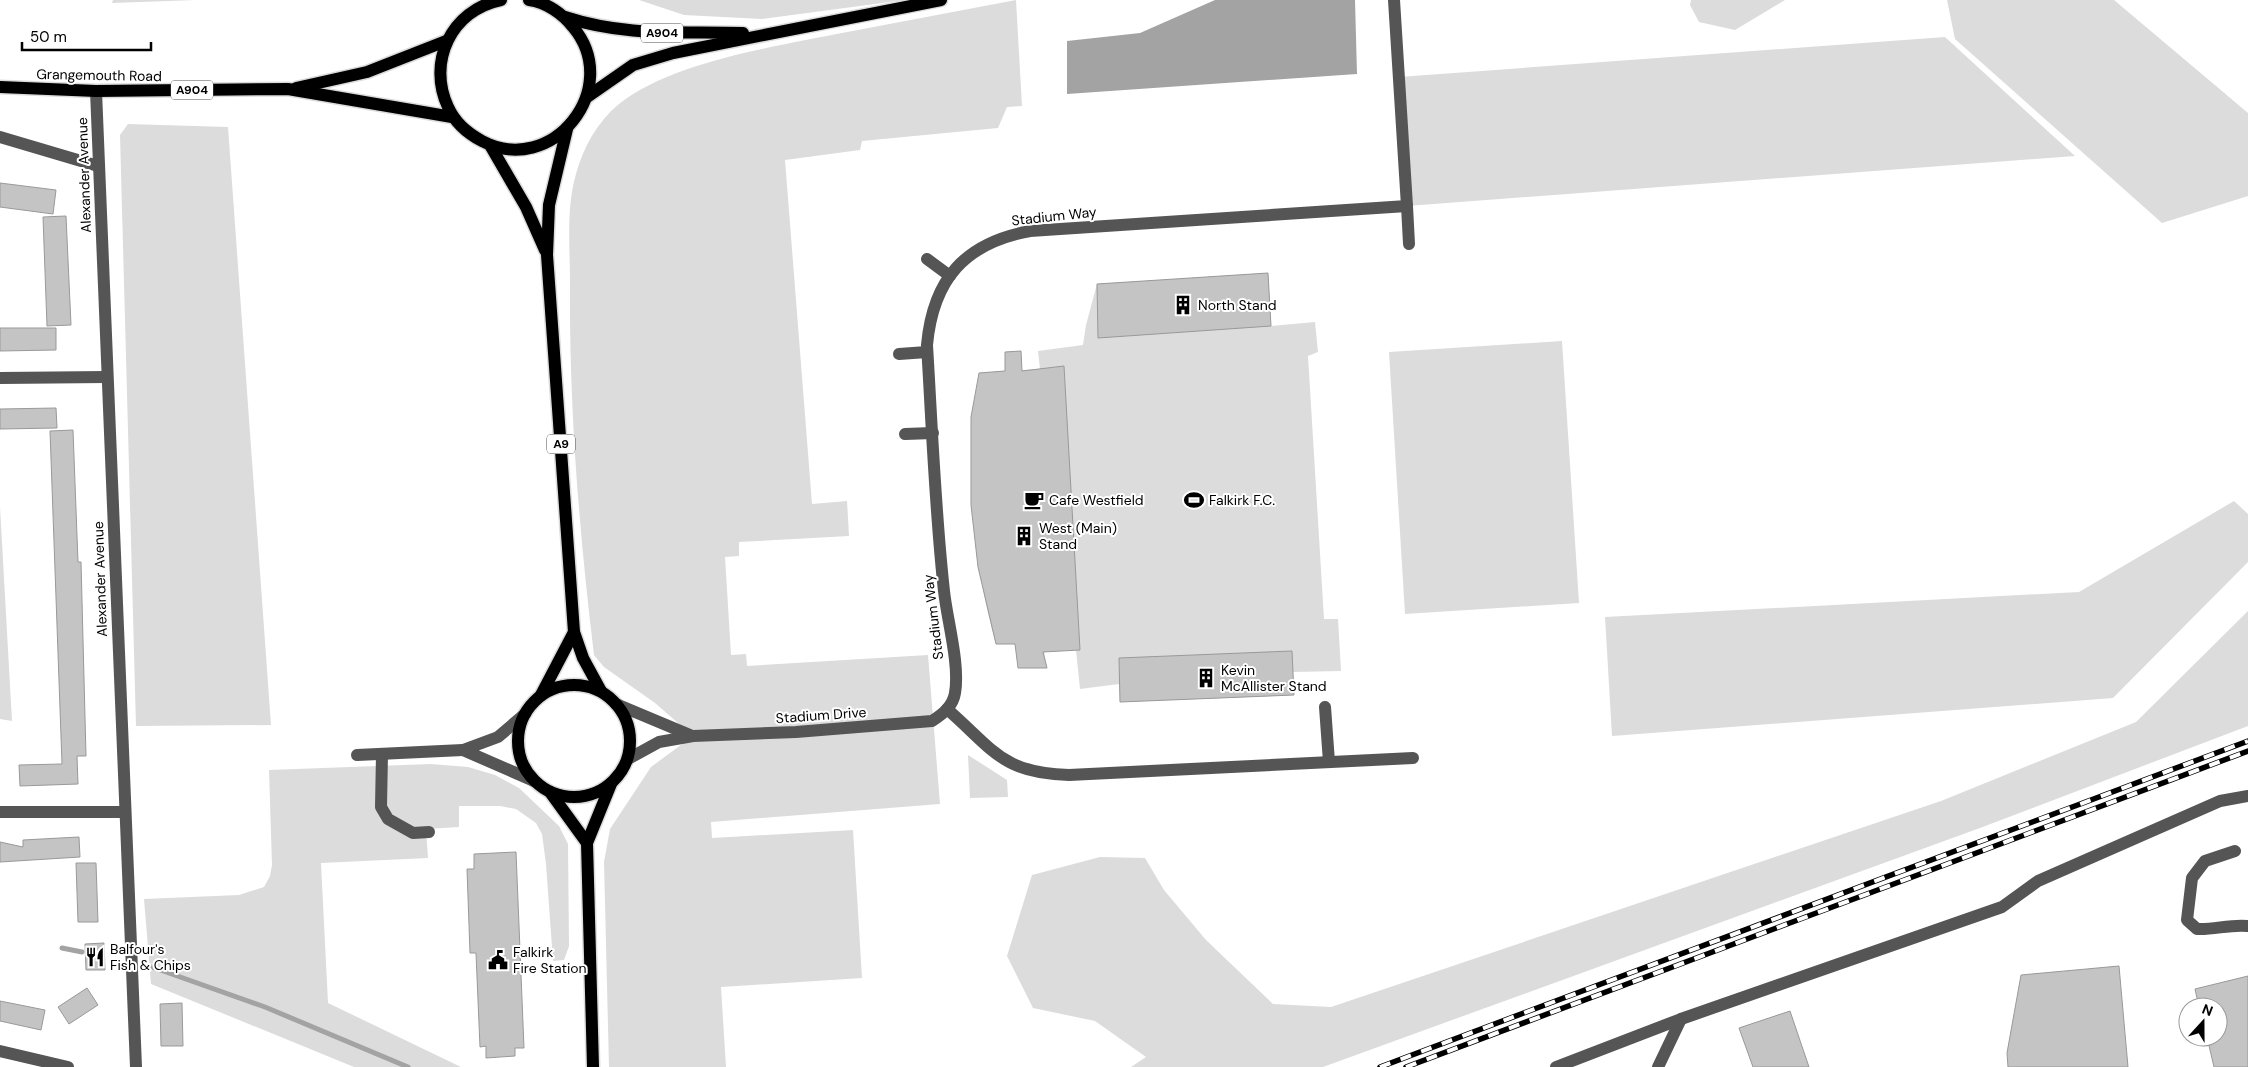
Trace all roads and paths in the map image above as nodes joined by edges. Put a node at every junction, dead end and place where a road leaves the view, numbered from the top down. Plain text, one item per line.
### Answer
1 (469, 0) edge
2 (501, 0) edge
3 (534, 0) edge
4 (940, 0) edge
5 (1394, 0) edge
6 (467, 14) junction
7 (565, 17) junction
8 (761, 34) junction
9 (446, 41) junction
10 (0, 87) edge
11 (288, 89) junction
12 (96, 91) junction
13 (587, 97) junction
14 (452, 116) junction
15 (567, 128) junction
16 (0, 137) edge
17 (490, 145) junction
18 (98, 166) junction
19 (1407, 206) junction
20 (1409, 244) dead end
21 (547, 255) junction
22 (927, 259) dead end
23 (950, 276) junction
24 (927, 352) junction
25 (899, 354) dead end
26 (107, 377) junction
27 (0, 378) edge
28 (933, 433) junction
29 (905, 434) dead end
30 (574, 632) junction
31 (601, 691) junction
32 (541, 696) junction
33 (616, 704) junction
34 (1325, 707) dead end
35 (947, 709) junction
36 (525, 714) junction
37 (693, 736) junction
38 (463, 750) junction
39 (382, 754) junction
40 (357, 755) dead end
41 (1412, 758) dead end
42 (628, 759) junction
43 (1328, 762) junction
44 (534, 781) junction
45 (611, 784) junction
46 (550, 792) junction
47 (2248, 796) edge
48 (0, 812) edge
49 (125, 812) junction
50 (429, 832) dead end
51 (587, 843) junction
52 (2235, 851) dead end
53 (2248, 926) edge
54 (1681, 1019) junction
55 (0, 1051) edge
56 (68, 1067) edge
57 (136, 1067) edge
58 (593, 1067) edge
59 (1556, 1067) edge
60 (1658, 1067) edge

1 - 6 main road
2 - 6 main road
3 - 7 main road
4 - 8 main road, A904
5 - 19 street
6 - 9 main road
7 - 8 main road, A904
7 - 13 main road
8 - 13 main road, A904
9 - 11 main road, Grangemouth Road / A904
9 - 14 main road
10 - 12 main road, Grangemouth Road / A904
11 - 12 main road, Grangemouth Road / A904
11 - 14 main road, Grangemouth Road / A904
12 - 18 street, Alexander Avenue
13 - 15 main road
14 - 17 main road
15 - 17 main road
15 - 21 main road, A9
16 - 18 street
17 - 21 main road, A9
18 - 26 street, Alexander Avenue
19 - 20 street
19 - 23 street, Stadium Way
21 - 30 main road, A9
22 - 23 street
23 - 24 street, Stadium Way
24 - 25 street
24 - 28 street, Stadium Way
26 - 27 street
26 - 49 street, Alexander Avenue
28 - 29 street
28 - 35 street, Stadium Way
30 - 31 main road, A9
30 - 32 main road
31 - 32 main road
31 - 33 main road
32 - 36 main road
33 - 37 street, Stadium Drive
33 - 42 main road
34 - 43 street
35 - 37 street, Stadium Drive
35 - 43 street
36 - 38 street
36 - 44 main road
37 - 42 street, Stadium Drive
38 - 39 street
38 - 44 street
39 - 40 street
39 - 50 street
41 - 43 street
42 - 45 main road
44 - 46 main road
45 - 46 main road
45 - 51 main road
46 - 51 main road
47 - 54 street
48 - 49 street
49 - 57 street, Alexander Avenue
51 - 58 main road
52 - 53 street
54 - 59 street
54 - 60 street
55 - 56 street

